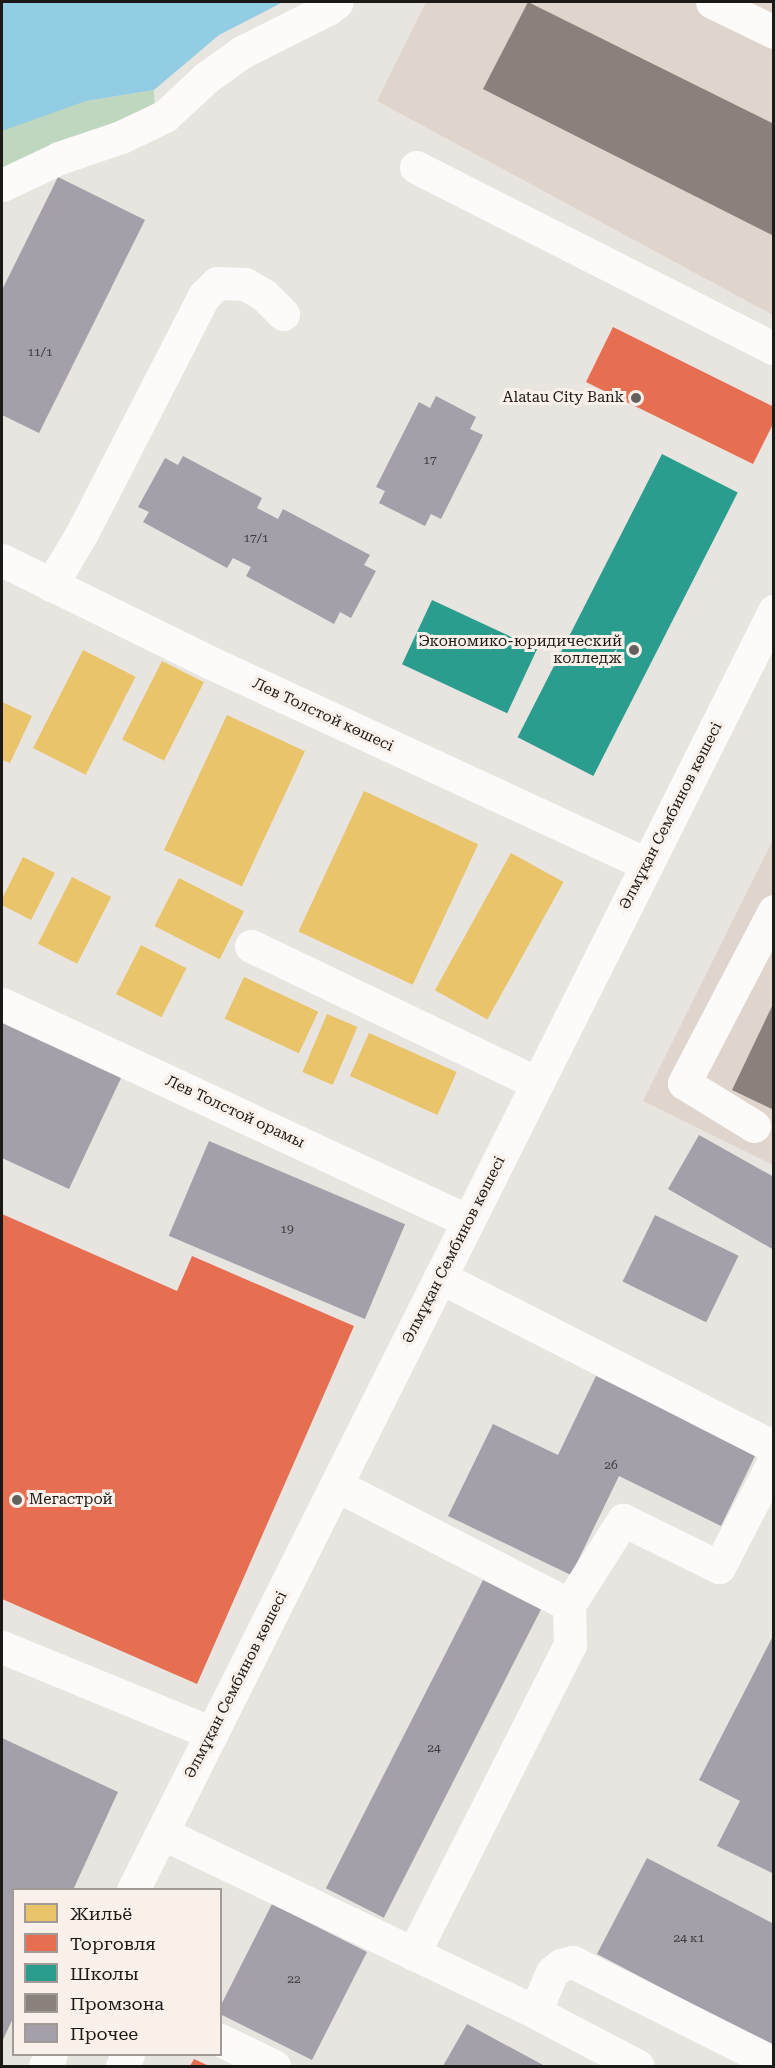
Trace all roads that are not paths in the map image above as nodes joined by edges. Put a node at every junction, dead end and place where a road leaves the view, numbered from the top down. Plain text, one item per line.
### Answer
1 (337, 2) edge
2 (712, 2) edge
3 (774, 32) edge
4 (416, 167) dead end
5 (2, 185) edge
6 (283, 314) dead end
7 (774, 349) edge
8 (2, 560) edge
9 (51, 585) junction
10 (774, 611) edge
11 (647, 864) junction
12 (774, 911) edge
13 (251, 946) dead end
14 (2, 1004) edge
15 (537, 1083) junction
16 (754, 1126) dead end
17 (468, 1221) junction
18 (440, 1277) junction
19 (774, 1448) edge
20 (774, 1461) edge
21 (336, 1485) junction
22 (568, 1605) junction
23 (2, 1647) edge
24 (212, 1733) junction
25 (162, 1833) junction
26 (135, 1888) edge
27 (412, 1954) junction
28 (535, 2012) junction
29 (222, 2041) edge
30 (774, 2063) edge
31 (274, 2067) edge
32 (638, 2067) edge

1 - 5 street
2 - 3 street
4 - 7 street
6 - 9 street
8 - 9 street, Лев Толстой көшесі
9 - 11 street, Лев Толстой көшесі
10 - 11 street, Әлмұқан Сембинов көшесі
11 - 15 street, Әлмұқан Сембинов көшесі
12 - 16 street
13 - 15 street
14 - 17 street, Лев Толстой орамы
15 - 17 street, Әлмұқан Сембинов көшесі
17 - 18 street, Әлмұқан Сембинов көшесі
18 - 19 street
18 - 21 street, Әлмұқан Сембинов көшесі
20 - 22 street
21 - 22 street
21 - 24 street, Әлмұқан Сембинов көшесі
22 - 27 street
23 - 24 street
24 - 25 street, Әлмұқан Сембинов көшесі
25 - 26 street, Әлмұқан Сембинов көшесі
25 - 27 street
27 - 28 street
28 - 30 street
28 - 32 street
29 - 31 street

